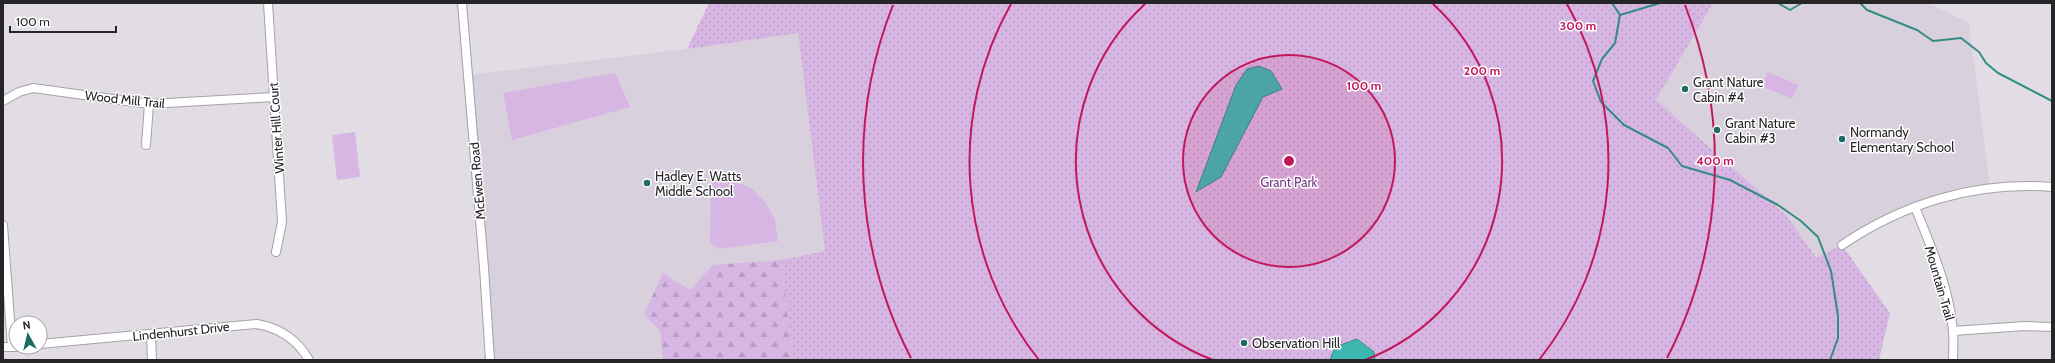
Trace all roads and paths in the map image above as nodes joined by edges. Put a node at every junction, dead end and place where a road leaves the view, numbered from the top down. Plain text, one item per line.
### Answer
1 (268, 3) edge
2 (462, 3) edge
3 (274, 97) junction
4 (3, 101) edge
5 (148, 104) junction
6 (146, 145) dead end
7 (2052, 187) edge
8 (1915, 207) junction
9 (3, 225) edge
10 (1842, 245) dead end
11 (276, 252) dead end
12 (11, 315) edge
13 (2052, 327) edge
14 (1953, 331) junction
15 (150, 334) junction
16 (48, 343) edge
17 (152, 360) edge
18 (309, 360) edge
19 (490, 360) edge
20 (1953, 360) edge

1 - 3 street, Winter Hill Court
2 - 19 street, McEwen Road
3 - 5 street, Wood Mill Trail
3 - 11 street, Winter Hill Court
4 - 5 street, Wood Mill Trail
5 - 6 street
7 - 8 street
8 - 10 street
8 - 14 street, Mountain Trail
9 - 12 street
13 - 14 street
14 - 20 street, Mountain Trail
15 - 16 street, Lindenhurst Drive
15 - 17 street
15 - 18 street, Lindenhurst Drive

